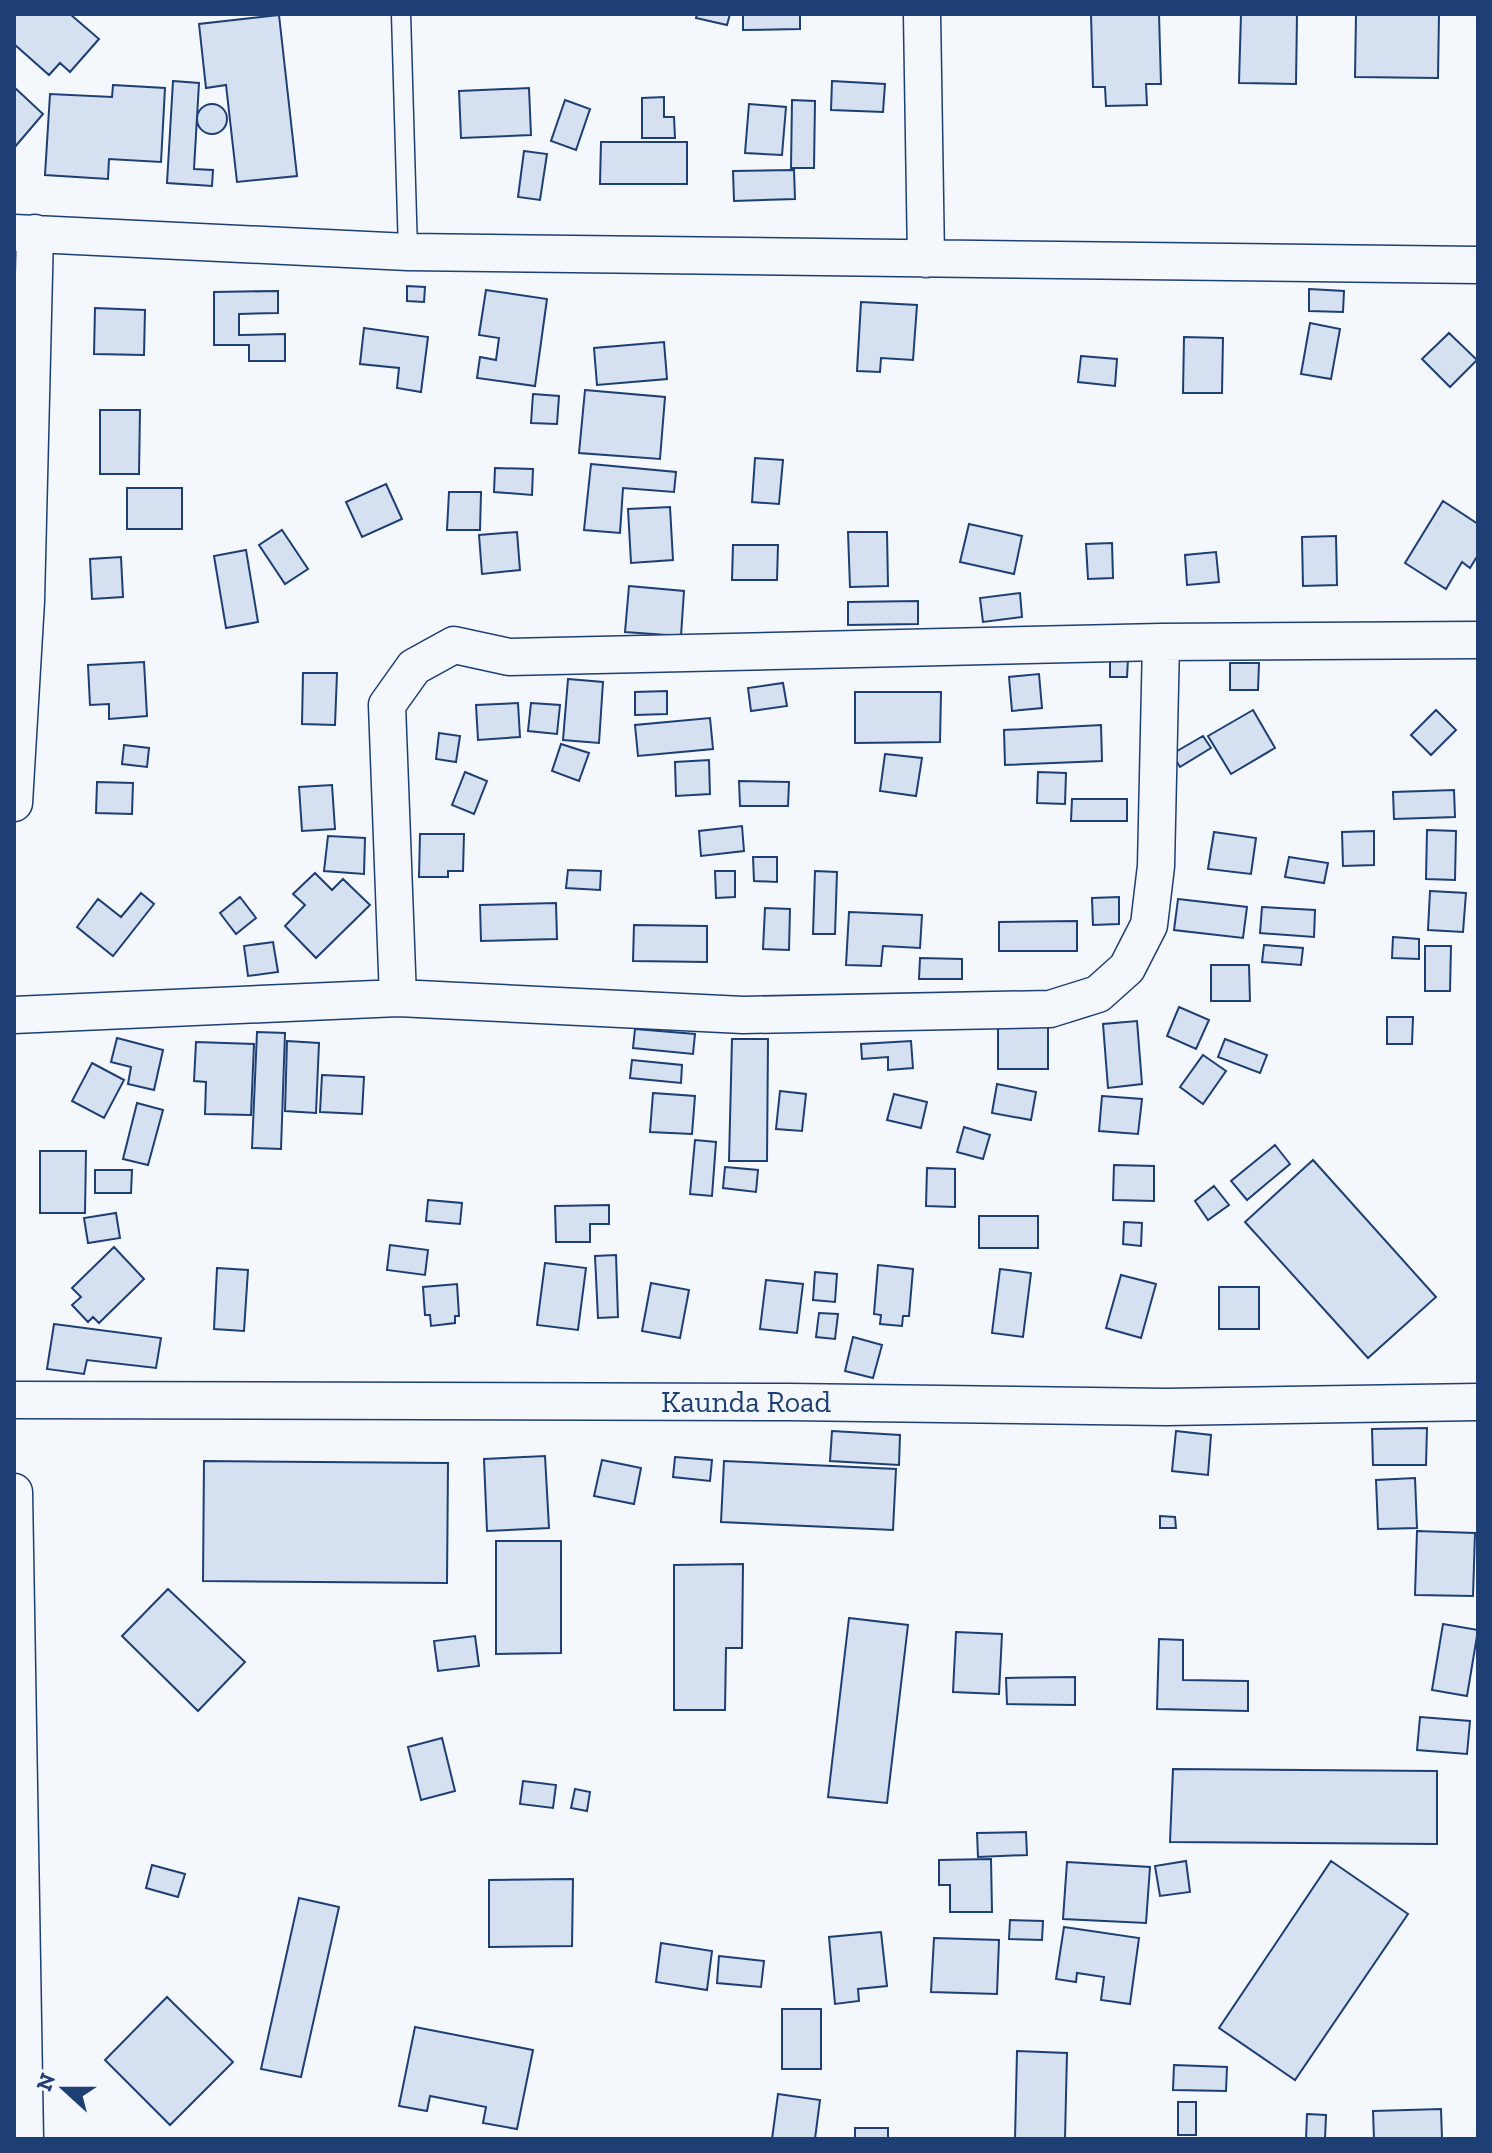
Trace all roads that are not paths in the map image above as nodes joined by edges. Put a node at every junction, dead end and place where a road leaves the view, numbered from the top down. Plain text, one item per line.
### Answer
1 (401, 14) edge
2 (922, 14) edge
3 (25, 233) edge
4 (408, 252) junction
5 (926, 259) junction
6 (1478, 265) edge
7 (1478, 640) edge
8 (1161, 642) junction
9 (14, 803) edge
10 (398, 998) junction
11 (14, 1015) edge
12 (14, 1400) edge
13 (1478, 1402) edge
14 (14, 1492) edge
15 (17, 1713) edge
16 (25, 2139) edge

1 - 4 lane
2 - 5 street
3 - 4 street
3 - 9 street
4 - 5 street
5 - 6 street
7 - 8 street
8 - 10 street
8 - 10 street
10 - 11 street
12 - 13 street, Kaunda Road
14 - 15 street
15 - 16 street

